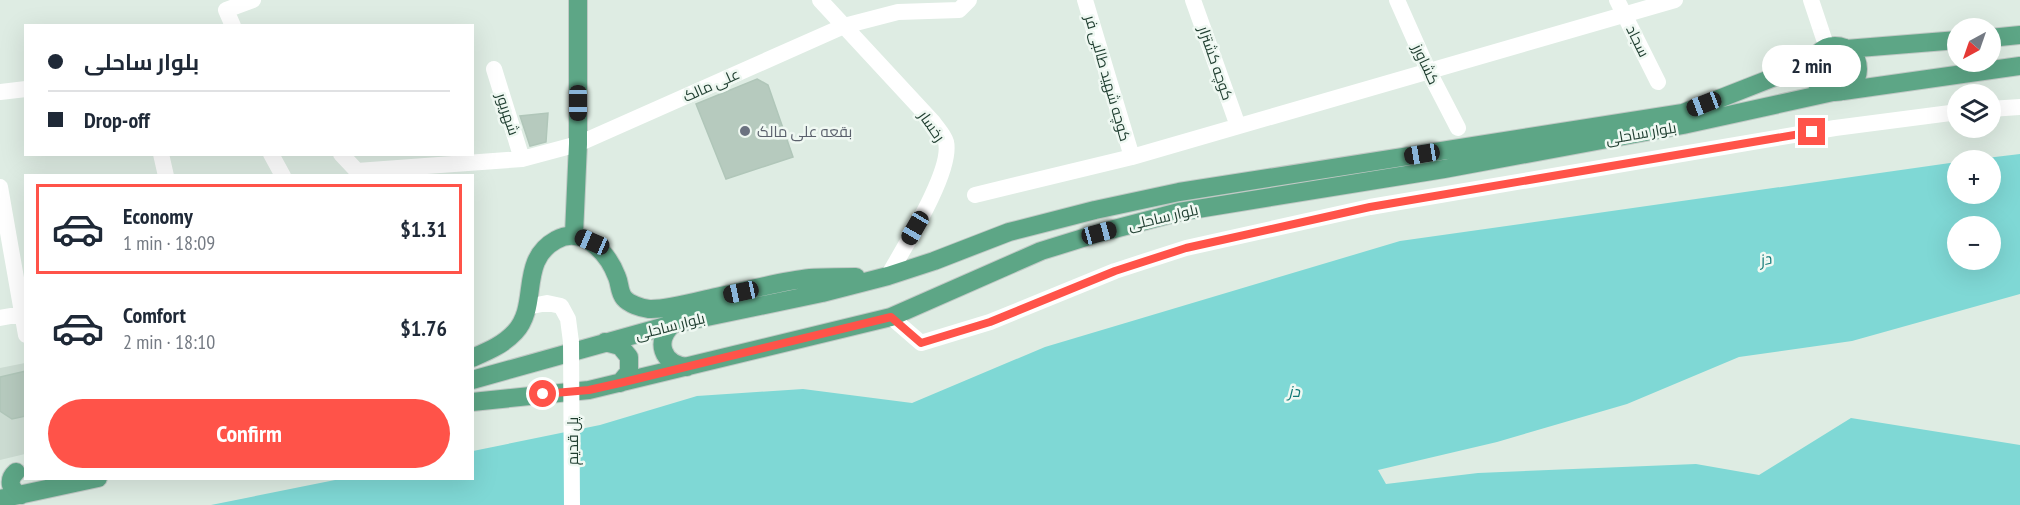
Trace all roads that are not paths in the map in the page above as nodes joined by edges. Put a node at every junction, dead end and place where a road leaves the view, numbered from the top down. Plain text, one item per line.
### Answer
1 (253, 0) edge
2 (578, 0) edge
3 (820, 0) edge
4 (969, 0) edge
5 (1085, 0) edge
6 (1194, 0) edge
7 (1397, 0) edge
8 (1675, 0) edge
9 (1811, 0) edge
10 (223, 5) edge
11 (1621, 7) edge
12 (232, 24) edge
13 (844, 26) junction
14 (2020, 35) edge
15 (2001, 37) edge
16 (1947, 41) edge
17 (1827, 48) junction
18 (1846, 49) junction
19 (1813, 62) junction
20 (2020, 66) edge
21 (494, 69) dead end
22 (1428, 70) junction
23 (1658, 82) dead end
24 (24, 89) edge
25 (0, 92) edge
26 (1838, 92) junction
27 (2020, 107) edge
28 (2001, 108) edge
29 (1947, 113) edge
30 (1238, 126) junction
31 (1458, 128) dead end
32 (578, 144) junction
33 (161, 156) edge
34 (272, 156) edge
35 (343, 156) edge
36 (1131, 157) junction
37 (522, 159) junction
38 (399, 172) edge
39 (166, 174) edge
40 (282, 174) edge
41 (0, 187) edge
42 (975, 195) dead end
43 (1009, 232) junction
44 (574, 234) junction
45 (1021, 261) junction
46 (888, 276) junction
47 (527, 307) junction
48 (22, 314) junction
49 (891, 317) junction
50 (0, 318) edge
51 (24, 324) edge
52 (673, 324) junction
53 (605, 342) junction
54 (474, 357) edge
55 (687, 367) junction
56 (474, 379) edge
57 (620, 383) junction
58 (474, 402) edge
59 (14, 473) edge
60 (89, 480) edge
61 (21, 495) junction
62 (0, 499) edge
63 (572, 505) edge

1 - 10 street
2 - 32 main road
3 - 13 street, رخسار
4 - 13 street, علی مالک
5 - 36 street, کوچه شهید طالبی فر
6 - 30 street, کوچه کشتزار
7 - 22 street, کشاورز
8 - 11 street
9 - 17 street
10 - 12 street
11 - 22 street
11 - 23 street, سجاد
13 - 32 street, علی مالک
13 - 46 street, رخسار
14 - 15 main road
16 - 18 main road
17 - 18 main road
17 - 19 main road
18 - 26 main road
19 - 26 main road
19 - 43 main road, بلوار ساحلی
20 - 26 main road, بلوار ساحلی
21 - 37 street, شهریور
22 - 30 street
22 - 31 street, کشاورز
24 - 25 street
26 - 45 main road, بلوار ساحلی
27 - 28 street
29 - 49 street
30 - 36 street
32 - 37 street, علی مالک
32 - 44 main road
33 - 39 street
34 - 40 street
35 - 38 street, علی مالک
36 - 42 street
37 - 38 street, علی مالک
41 - 48 street
43 - 45 main road
43 - 46 main road, بلوار ساحلی
44 - 46 main road
44 - 47 main road
45 - 49 main road, بلوار ساحلی
46 - 52 main road, بلوار ساحلی
47 - 54 main road
47 - 63 street, پل قدیم, bridge
48 - 50 street
48 - 51 street
49 - 55 main road, بلوار ساحلی
52 - 53 main road, بلوار ساحلی
52 - 55 main road
53 - 56 main road, بلوار ساحلی
53 - 57 main road
55 - 57 main road, بلوار ساحلی
57 - 58 main road, بلوار ساحلی
59 - 61 main road
60 - 61 main road
61 - 62 main road

